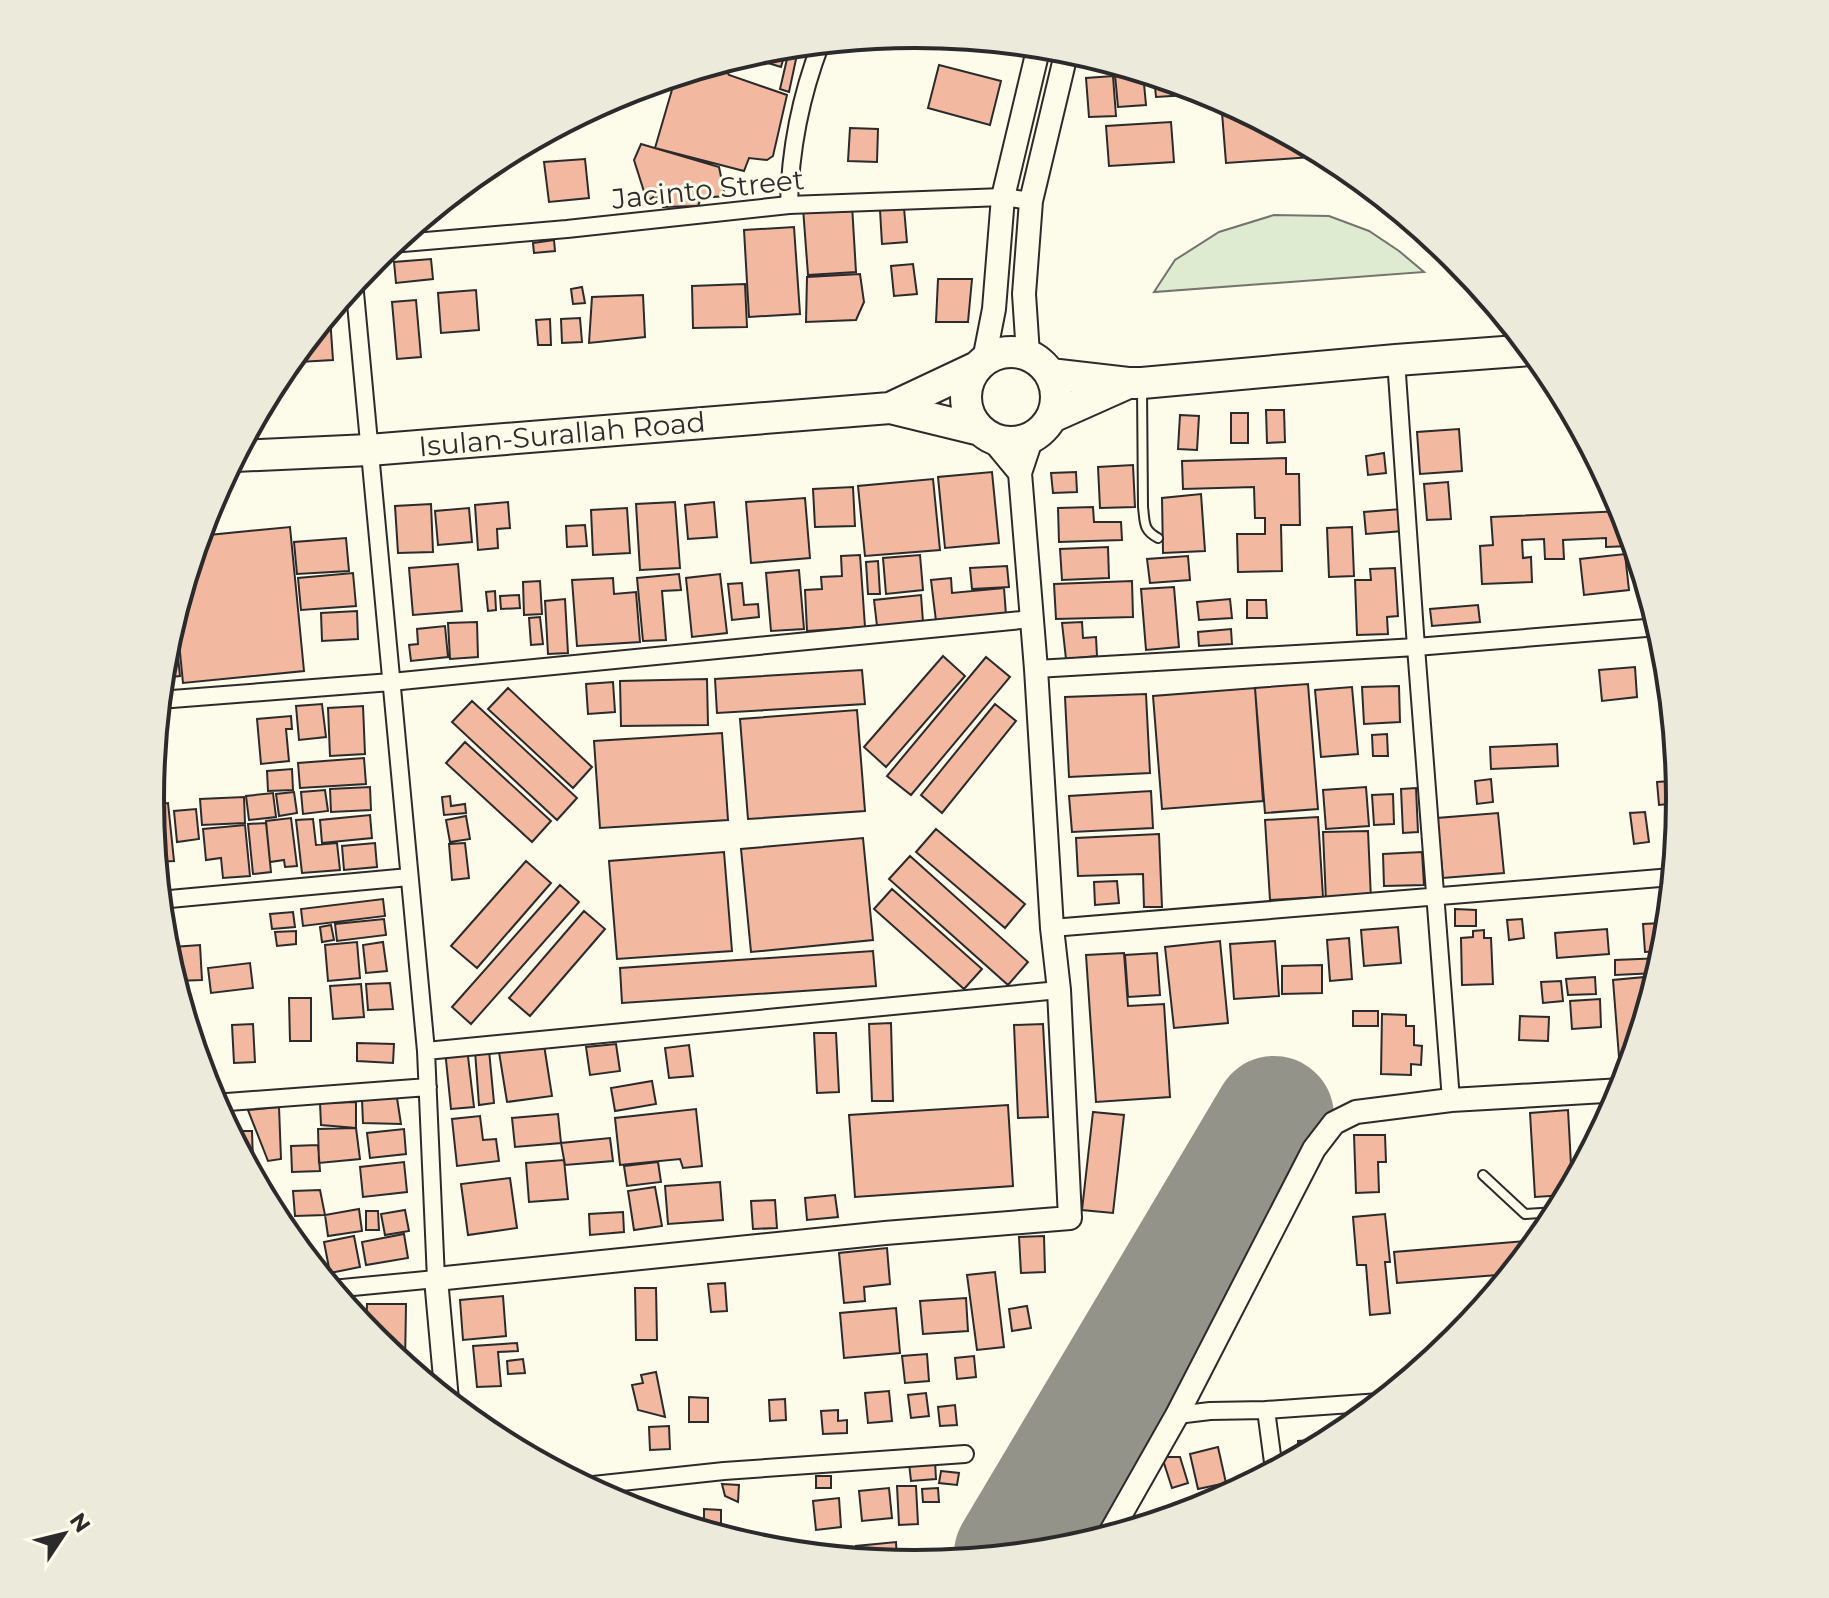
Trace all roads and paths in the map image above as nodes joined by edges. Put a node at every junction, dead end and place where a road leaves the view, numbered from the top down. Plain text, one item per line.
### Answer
1 (818, 54) edge
2 (1036, 58) edge
3 (1067, 63) edge
4 (1003, 197) junction
5 (1031, 201) junction
6 (789, 205) junction
7 (410, 242) edge
8 (355, 298) edge
9 (1517, 351) edge
10 (1028, 354) junction
11 (1396, 360) junction
12 (979, 364) junction
13 (1050, 374) junction
14 (1135, 383) junction
15 (890, 408) junction
16 (1042, 427) junction
17 (986, 434) junction
18 (369, 450) junction
19 (247, 455) edge
20 (1020, 473) junction
21 (1158, 538) dead end
22 (1032, 619) junction
23 (1645, 628) edge
24 (1416, 647) junction
25 (1036, 669) junction
26 (391, 682) junction
27 (170, 699) edge
28 (409, 877) junction
29 (1661, 878) edge
30 (1436, 898) junction
31 (170, 899) edge
32 (1052, 928) junction
33 (1059, 990) junction
34 (426, 1051) junction
35 (428, 1087) junction
36 (1606, 1091) edge
37 (1451, 1100) junction
38 (228, 1102) edge
39 (1483, 1175) dead end
40 (1541, 1213) edge
41 (436, 1279) junction
42 (345, 1288) edge
43 (446, 1386) edge
44 (1190, 1388) junction
45 (1360, 1403) edge
46 (1266, 1410) junction
47 (1210, 1411) junction
48 (1177, 1415) junction
49 (965, 1454) dead end
50 (1273, 1459) edge
51 (606, 1484) edge
52 (1120, 1521) edge

1 - 6 street
2 - 4 street
3 - 5 street
4 - 5 street, Jacinto Street
4 - 6 street, Jacinto Street
4 - 12 street
5 - 10 street
6 - 7 street, Jacinto Street
8 - 18 street
9 - 11 highway
10 - 12 highway
10 - 13 highway
11 - 14 highway
11 - 24 street
12 - 15 highway, Isulan-Surallah Road
12 - 17 highway
13 - 14 highway
13 - 16 highway
14 - 16 highway
14 - 21 lane
15 - 17 highway, Isulan-Surallah Road
15 - 18 highway, Isulan-Surallah Road
16 - 17 highway
16 - 20 street
17 - 20 street
18 - 19 highway, Isulan-Surallah Road
18 - 26 street
20 - 22 street
22 - 25 street
22 - 26 street
23 - 24 street
24 - 25 street
24 - 30 street
25 - 32 street
26 - 27 street
26 - 28 street
28 - 31 street
28 - 34 street
29 - 30 street
30 - 32 street
30 - 37 street
32 - 33 street
33 - 34 street
33 - 41 street
34 - 35 street
35 - 38 street
35 - 41 street
36 - 37 street
37 - 44 street
39 - 40 lane
41 - 42 street
41 - 43 street
44 - 47 street
44 - 48 street
45 - 46 street
46 - 47 street
46 - 50 street
47 - 48 street
48 - 52 street
49 - 51 street

